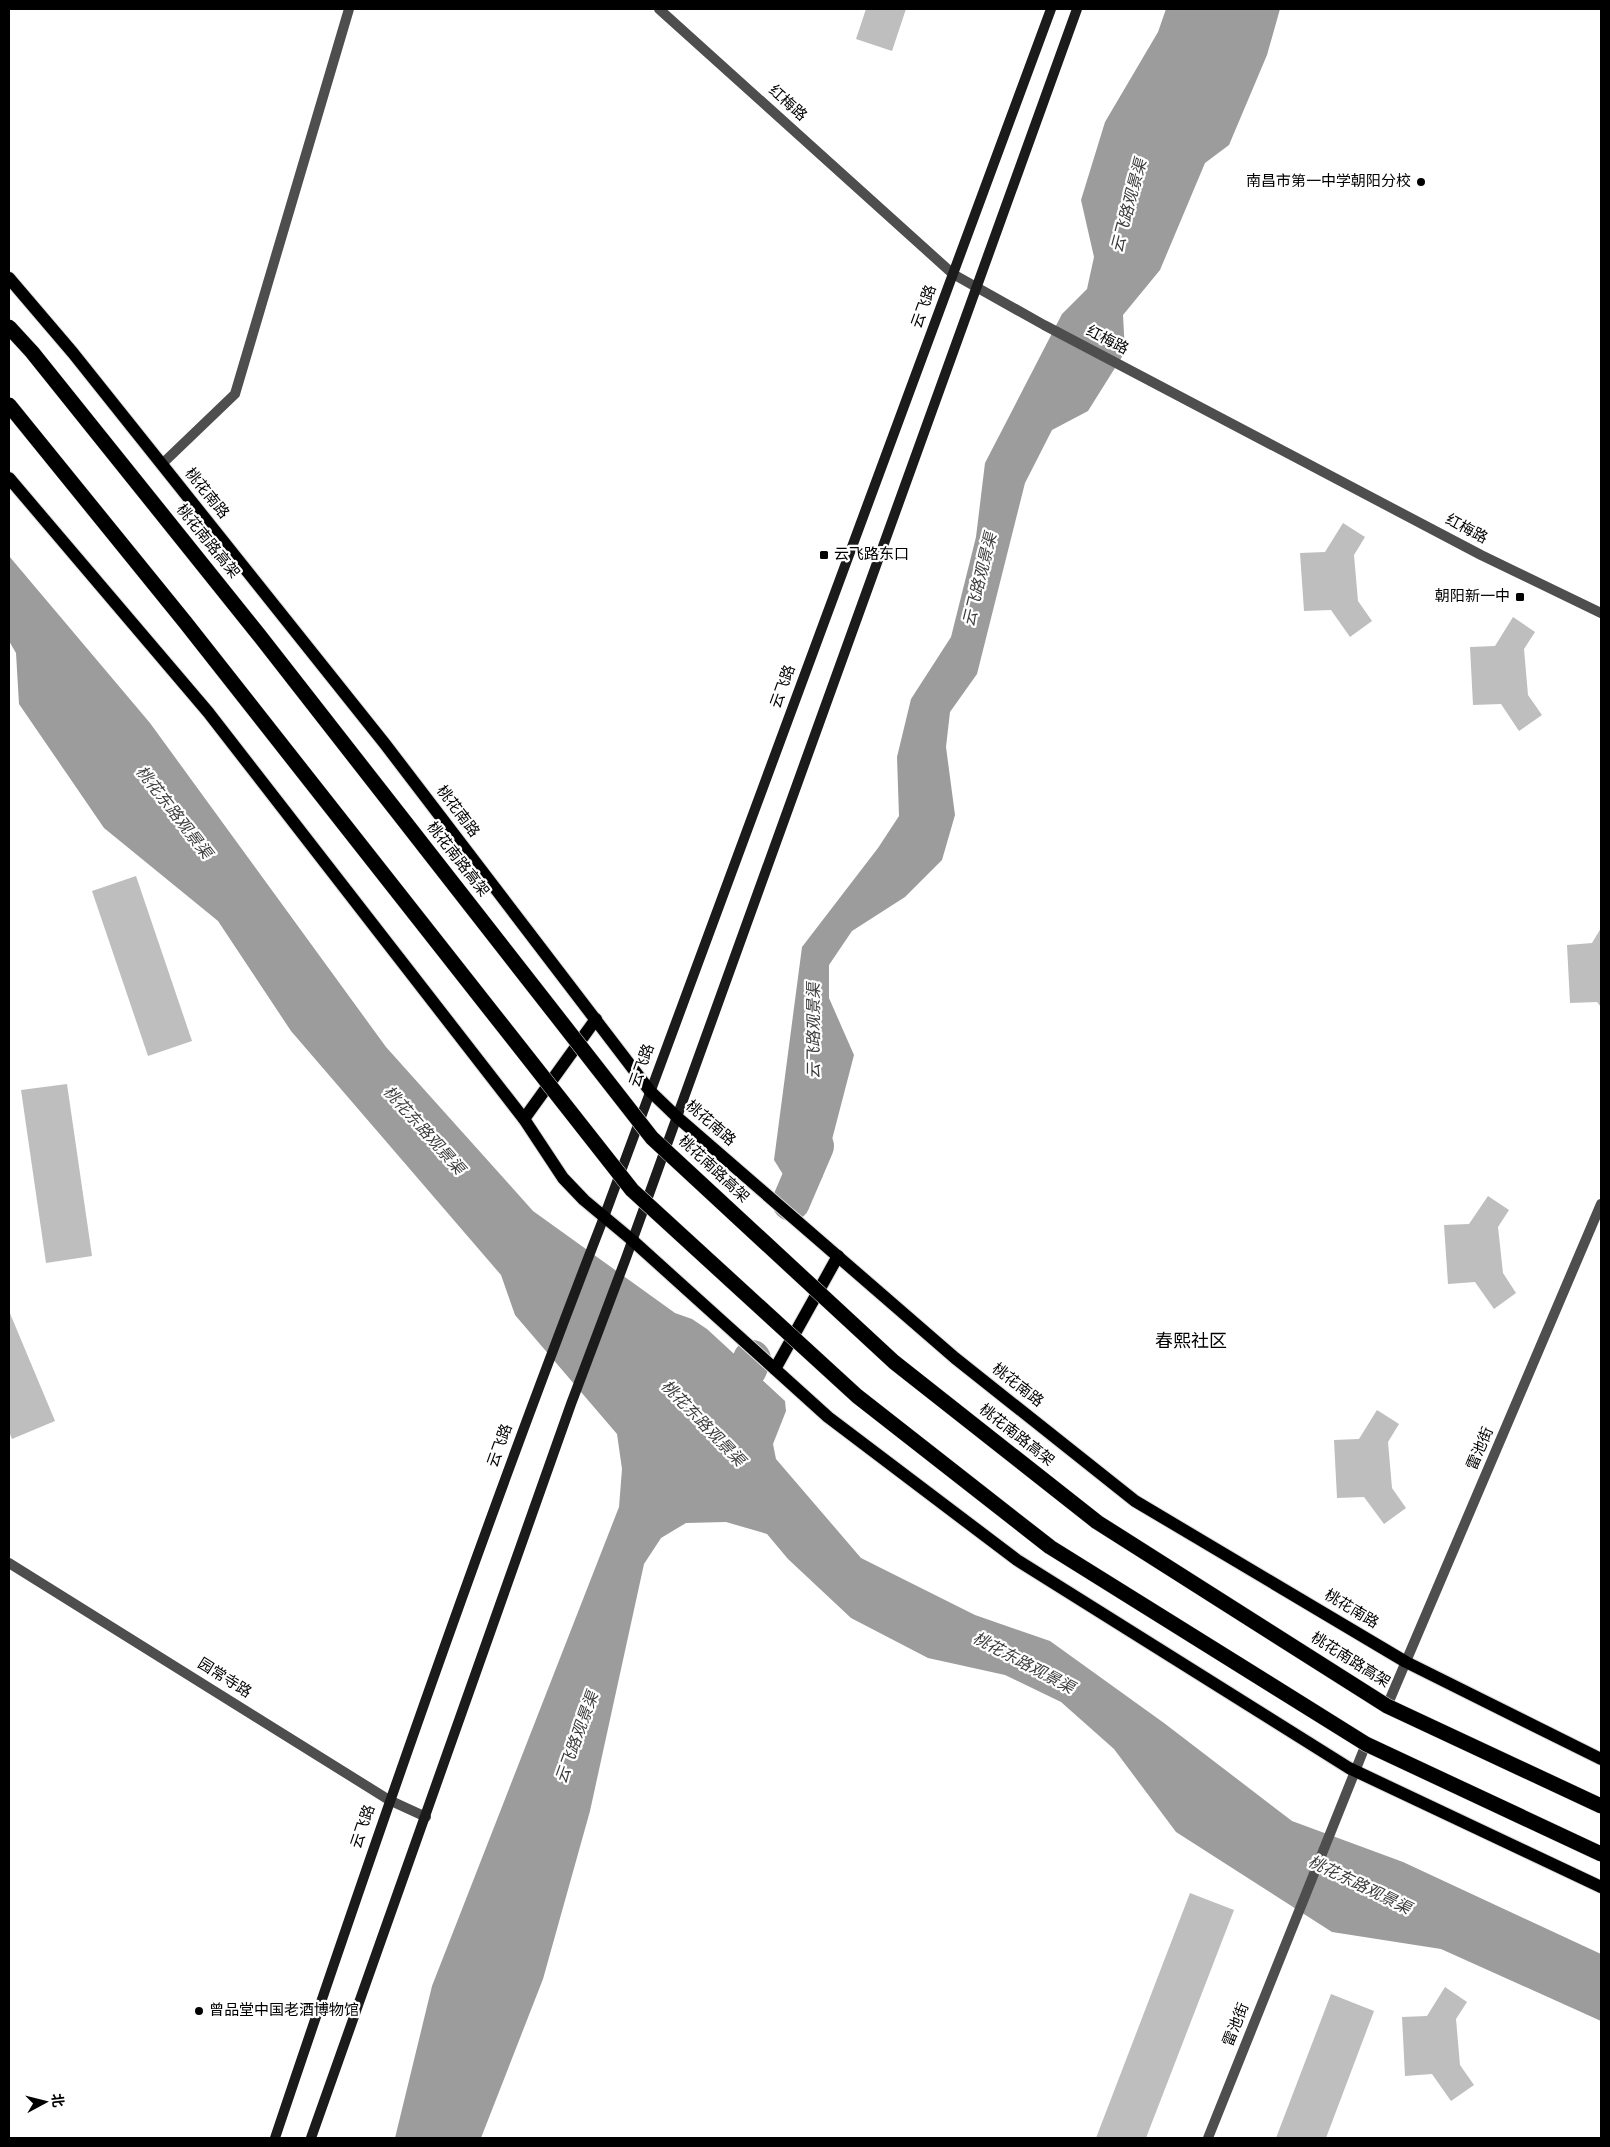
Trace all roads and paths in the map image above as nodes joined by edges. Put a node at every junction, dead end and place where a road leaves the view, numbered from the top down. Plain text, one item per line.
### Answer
1 (349, 9) edge
2 (659, 9) edge
3 (1051, 9) edge
4 (1077, 9) edge
5 (953, 274) junction
6 (9, 278) edge
7 (976, 287) junction
8 (9, 326) edge
9 (9, 405) edge
10 (162, 464) junction
11 (9, 478) edge
12 (1601, 613) edge
13 (596, 1019) junction
14 (650, 1091) junction
15 (677, 1117) junction
16 (524, 1119) junction
17 (1601, 1204) edge
18 (604, 1217) junction
19 (632, 1240) junction
20 (838, 1256) junction
21 (775, 1369) junction
22 (9, 1563) edge
23 (1406, 1662) junction
24 (1387, 1706) junction
25 (1366, 1744) junction
26 (1601, 1759) edge
27 (1355, 1771) junction
28 (390, 1800) junction
29 (1601, 1806) edge
30 (426, 1817) junction
31 (1601, 1854) edge
32 (1601, 1887) edge
33 (274, 2138) edge
34 (310, 2138) edge
35 (1208, 2138) edge

1 - 10 street
2 - 5 street, 红梅路
3 - 5 main road, 云飞路
4 - 7 main road
5 - 7 street, 红梅路
5 - 14 main road, 云飞路
6 - 10 main road, 桃花南路
7 - 12 street, 红梅路
7 - 15 main road
8 - 24 highway, 桃花南路高架, bridge
9 - 25 highway, bridge
10 - 13 main road, 桃花南路
11 - 16 main road
13 - 14 main road, 桃花南路
13 - 16 main road
14 - 15 main road, 桃花南路
14 - 18 main road, 云飞路
15 - 19 main road
15 - 20 main road, 桃花南路
16 - 18 main road
17 - 23 street, 雷池街
18 - 19 main road
18 - 28 main road, 云飞路
19 - 21 main road
19 - 30 main road
20 - 21 main road
20 - 23 main road, 桃花南路
21 - 27 main road
22 - 28 street, 园常寺路
23 - 24 street, 雷池街
23 - 26 main road, 桃花南路
24 - 29 highway, 桃花南路高架, bridge
25 - 27 street, 雷池街
25 - 31 highway, bridge
27 - 32 main road
27 - 35 street, 雷池街
28 - 30 street, 园常寺路
28 - 33 main road, 云飞路
30 - 34 main road

